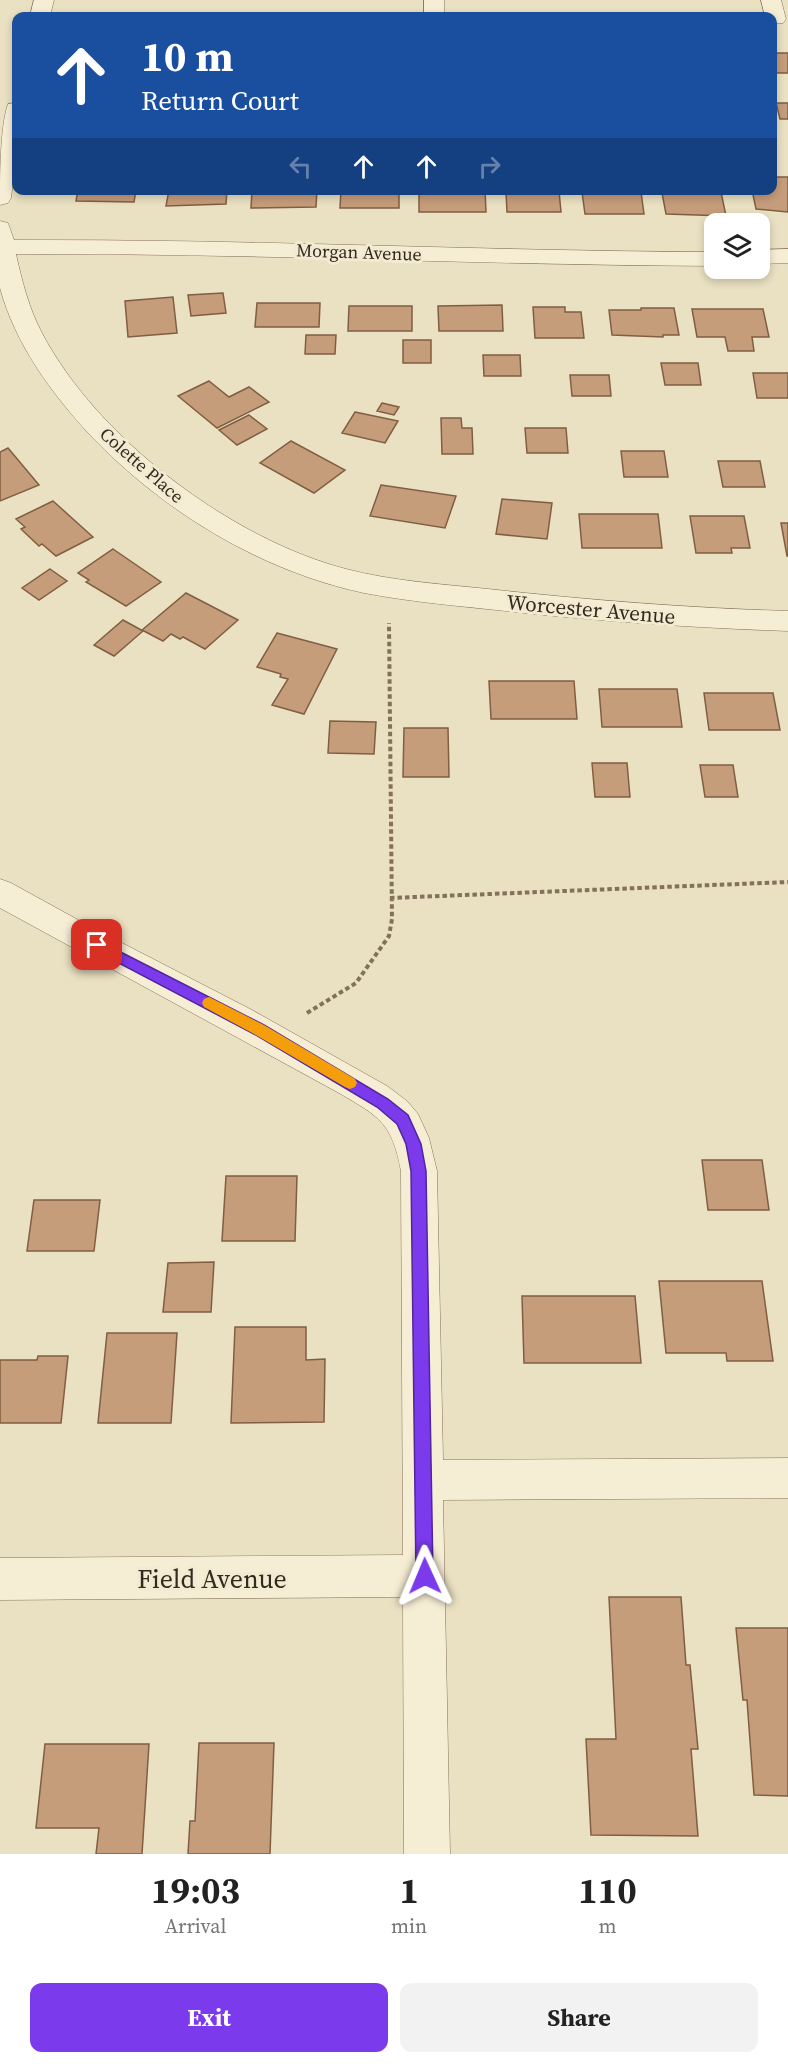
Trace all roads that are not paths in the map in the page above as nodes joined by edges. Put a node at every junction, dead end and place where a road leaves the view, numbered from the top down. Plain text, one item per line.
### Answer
1 (12, 127) edge
2 (0, 198) edge
3 (2, 238) edge
4 (788, 256) edge
5 (770, 257) edge
6 (704, 259) edge
7 (394, 588) joint
8 (788, 621) edge
9 (0, 892) edge
10 (788, 1478) edge
11 (424, 1480) junction
12 (425, 1576) junction
13 (0, 1579) edge
14 (428, 1854) edge

1 - 2 street
3 - 6 street, Morgan Avenue
3 - 7 street, Colette Place
4 - 5 street
7 - 8 street, Worcester Avenue
9 - 11 street
10 - 11 street
11 - 12 street
12 - 13 street, Field Avenue
12 - 14 street

